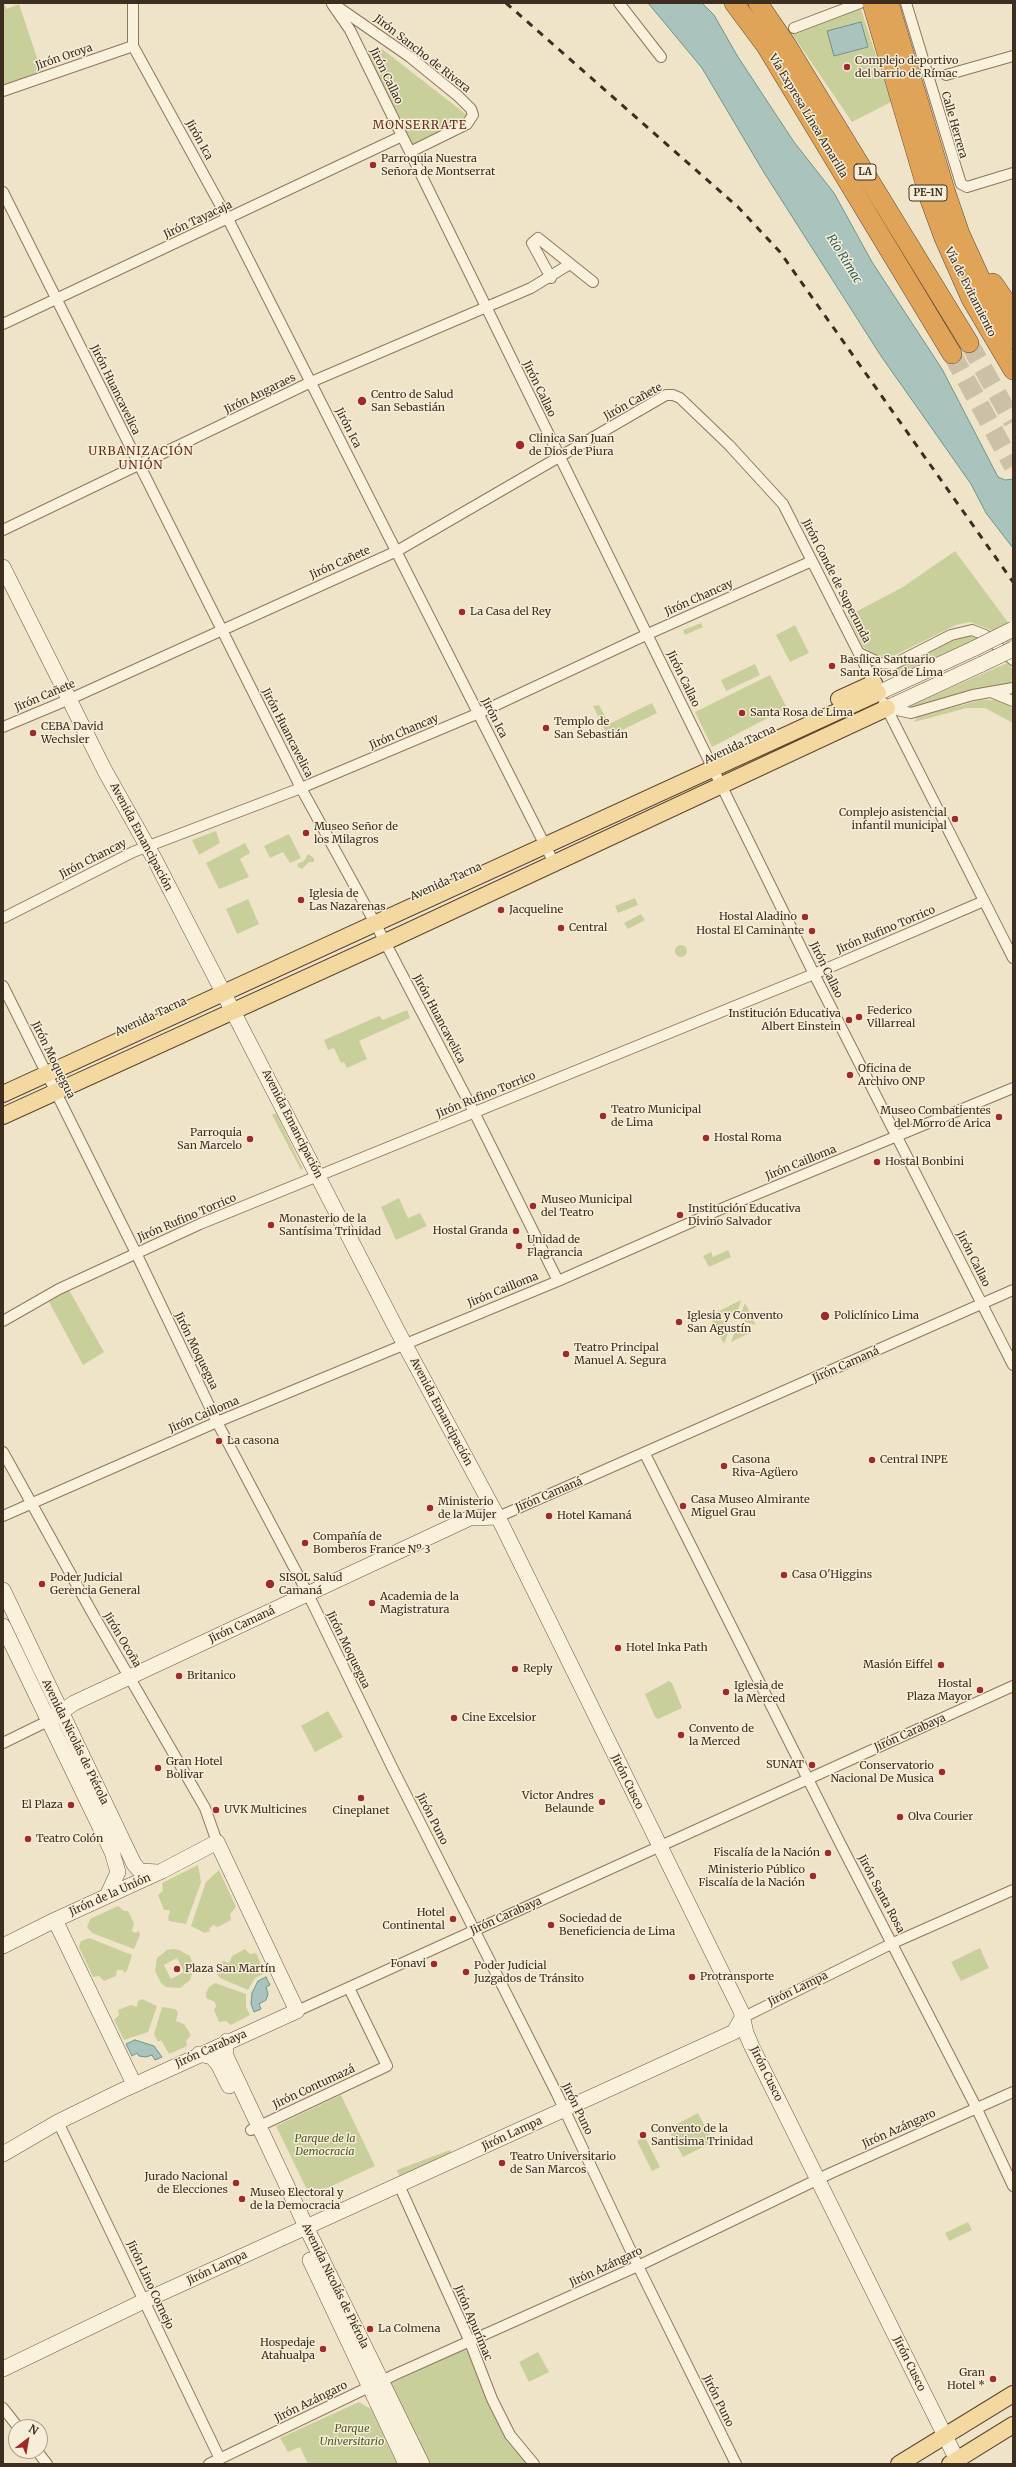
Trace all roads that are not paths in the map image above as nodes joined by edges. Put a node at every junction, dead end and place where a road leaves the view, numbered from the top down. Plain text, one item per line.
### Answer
1 (133, 3) edge
2 (332, 3) edge
3 (618, 3) edge
4 (734, 3) edge
5 (758, 3) edge
6 (860, 3) edge
7 (872, 3) edge
8 (889, 3) edge
9 (906, 3) edge
10 (794, 28) dead end
11 (133, 46) junction
12 (1013, 56) edge
13 (660, 57) dead end
14 (946, 75) dead end
15 (3, 91) edge
16 (402, 136) junction
17 (410, 152) junction
18 (1013, 173) edge
19 (3, 192) edge
20 (228, 219) junction
21 (960, 234) junction
22 (570, 264) junction
23 (551, 278) junction
24 (593, 282) dead end
25 (57, 300) junction
26 (485, 308) junction
27 (1013, 312) edge
28 (3, 324) edge
29 (1013, 339) edge
30 (969, 343) tunnel mouth
31 (952, 354) tunnel mouth
32 (1013, 370) edge
33 (311, 382) junction
34 (673, 395) joint
35 (560, 458) junction
36 (139, 466) junction
37 (3, 530) edge
38 (397, 551) junction
39 (812, 561) junction
40 (3, 567) edge
41 (221, 629) junction
42 (1013, 629) edge
43 (648, 634) junction
44 (1013, 649) edge
45 (859, 653) junction
46 (1013, 660) edge
47 (880, 688) junction
48 (1013, 688) edge
49 (989, 692) junction
50 (70, 699) junction
51 (1013, 701) edge
52 (887, 708) junction
53 (479, 713) junction
54 (3, 727) edge
55 (712, 764) junction
56 (722, 784) junction
57 (301, 788) junction
58 (543, 842) junction
59 (148, 847) junction
60 (554, 863) junction
61 (984, 901) junction
62 (3, 918) edge
63 (373, 919) junction
64 (386, 945) junction
65 (1013, 958) edge
66 (814, 974) junction
67 (3, 986) edge
68 (221, 989) junction
69 (232, 1011) junction
70 (45, 1071) junction
71 (3, 1087) edge
72 (1013, 1088) edge
73 (55, 1092) junction
74 (3, 1094) edge
75 (474, 1112) junction
76 (3, 1116) edge
77 (897, 1137) junction
78 (319, 1176) junction
79 (136, 1253) junction
80 (558, 1281) junction
81 (1013, 1290) edge
82 (982, 1304) junction
83 (3, 1321) edge
84 (405, 1344) junction
85 (1013, 1365) edge
86 (217, 1422) junction
87 (3, 1452) edge
88 (645, 1454) junction
89 (31, 1503) junction
90 (3, 1516) edge
91 (498, 1517) junction
92 (3, 1590) edge
93 (308, 1594) junction
94 (3, 1626) edge
95 (130, 1677) junction
96 (578, 1682) joint
97 (1013, 1686) edge
98 (54, 1716) junction
99 (3, 1743) edge
100 (392, 1767) joint
101 (808, 1779) junction
102 (217, 1842) junction
103 (659, 1847) junction
104 (162, 1871) junction
105 (1013, 1890) edge
106 (107, 1896) junction
107 (55, 1920) junction
108 (474, 1931) junction
109 (893, 1943) junction
110 (3, 1946) edge
111 (349, 1988) junction
112 (297, 2011) junction
113 (742, 2018) junction
114 (227, 2041) junction
115 (200, 2054) junction
116 (134, 2084) junction
117 (1013, 2092) edge
118 (976, 2107) junction
119 (564, 2110) junction
120 (58, 2122) junction
121 (255, 2128) junction
122 (3, 2154) edge
123 (817, 2180) junction
124 (399, 2185) junction
125 (1013, 2186) edge
126 (301, 2229) junction
127 (638, 2266) junction
128 (144, 2301) junction
129 (470, 2342) junction
130 (3, 2369) edge
131 (376, 2384) junction
132 (1013, 2394) edge
133 (3, 2408) edge
134 (12, 2419) edge
135 (1013, 2425) edge
136 (944, 2436) junction
137 (220, 2459) junction
138 (955, 2462) edge
139 (209, 2464) edge
140 (406, 2464) edge
141 (422, 2464) edge
142 (534, 2464) edge
143 (736, 2464) edge
144 (899, 2464) edge

1 - 11 street, Jirón Ica
2 - 16 street, Jirón Callao
2 - 17 street, Jirón Sancho de Rivera
3 - 13 street
4 - 31 highway, Vía Expresa Línea Amarilla / LA
5 - 30 highway, Vía Expresa Línea Amarilla / LA
6 - 10 street
7 - 32 highway, Vía de Evitamiento / PE-1N
8 - 21 highway, Vía de Evitamiento / PE-1N
9 - 18 street, Calle Herrera
11 - 15 street, Jirón Oroya
11 - 20 street, Jirón Ica
12 - 14 street
16 - 17 street, Jirón Callao
16 - 20 street, Jirón Tayacaja
17 - 26 street, Jirón Callao
19 - 25 street, Jirón Huancavelica
20 - 25 street, Jirón Tayacaja
20 - 33 street, Jirón Ica
21 - 27 highway
21 - 29 highway, Vía de Evitamiento / PE-1N
22 - 23 street, Jirón Angaraes
22 - 23 street
22 - 24 street
23 - 26 street, Jirón Angaraes
25 - 28 street, Jirón Tayacaja
25 - 36 street, Jirón Huancavelica
26 - 33 street, Jirón Angaraes
26 - 35 street, Jirón Callao
33 - 36 street, Jirón Angaraes
33 - 38 street, Jirón Ica
34 - 35 street, Jirón Cañete
34 - 39 street, Jirón Conde de Superunda
35 - 38 street, Jirón Cañete
35 - 43 street, Jirón Callao
36 - 37 street, Jirón Angaraes
36 - 41 street, Jirón Huancavelica
38 - 41 street, Jirón Cañete
38 - 53 street, Jirón Ica
39 - 43 street, Jirón Chancay
39 - 45 street, Jirón Conde de Superunda
40 - 50 main road, Avenida Emancipación
41 - 50 street, Jirón Cañete
41 - 57 street, Jirón Huancavelica
42 - 47 main road, bridge
43 - 53 street, Jirón Chancay
43 - 55 street, Jirón Callao
44 - 52 main road, bridge
45 - 46 street
45 - 47 street, Jirón Conde de Superunda
47 - 52 street, Jirón Conde de Superunda
47 - 55 main road, Avenida Tacna
48 - 49 street
49 - 51 street
49 - 52 street
50 - 54 street, Jirón Cañete
50 - 59 main road, Avenida Emancipación
52 - 56 main road
52 - 61 street, Jirón Conde de Superunda
53 - 57 street, Jirón Chancay
53 - 58 street, Jirón Ica
55 - 56 street, Jirón Callao
55 - 58 main road, Avenida Tacna
56 - 60 main road
56 - 66 street, Jirón Callao
57 - 59 street, Jirón Chancay
57 - 63 street, Jirón Huancavelica
58 - 60 street, Jirón Ica
58 - 63 main road, Avenida Tacna
59 - 62 street, Jirón Chancay
59 - 68 main road, Avenida Emancipación
60 - 64 main road
61 - 65 street, Jirón Conde de Superunda
61 - 66 street, Jirón Rufino Torrico
63 - 64 street, Jirón Huancavelica
63 - 68 main road, Avenida Tacna
64 - 69 main road
64 - 75 street, Jirón Huancavelica
66 - 75 street, Jirón Rufino Torrico
66 - 77 street, Jirón Callao
67 - 70 street, Jirón Moquegua
68 - 69 main road, Avenida Emancipación
68 - 70 main road, Avenida Tacna
69 - 73 main road
69 - 78 main road, Avenida Emancipación
70 - 71 main road, Avenida Tacna
70 - 73 street, Jirón Moquegua
70 - 74 main road, Avenida Tacna
72 - 77 street, Jirón Cailloma
73 - 76 main road
73 - 79 street, Jirón Moquegua
75 - 78 street, Jirón Rufino Torrico
75 - 80 street, Jirón Huancavelica
77 - 80 street, Jirón Cailloma
77 - 82 street, Jirón Callao
78 - 79 street, Jirón Rufino Torrico
78 - 84 main road, Avenida Emancipación
79 - 83 street, Jirón Rufino Torrico
79 - 86 street, Jirón Moquegua
80 - 84 street, Jirón Cailloma
81 - 82 street, Jirón Camaná
82 - 85 street, Jirón Callao
82 - 88 street, Jirón Camaná
84 - 86 street, Jirón Cailloma
84 - 91 main road, Avenida Emancipación
86 - 89 street, Jirón Cailloma
86 - 93 street, Jirón Moquegua
87 - 89 street, Jirón Ocoña
88 - 91 street, Jirón Camaná
88 - 101 street, Jirón Santa Rosa
89 - 90 street, Jirón Cailloma
89 - 95 street, Jirón Ocoña
91 - 93 main road, Jirón Camaná
91 - 96 main road, Avenida Emancipación
92 - 98 main road, Avenida Nicolás de Piérola
93 - 95 main road, Jirón Camaná
93 - 100 street, Jirón Moquegua
94 - 98 main road, Avenida Nicolás de Piérola
95 - 98 main road, Jirón Camaná
95 - 102 street, Jirón Ocoña
96 - 103 main road, Jirón Cusco
97 - 101 street, Jirón Carabaya
98 - 99 street, Jirón Camaná
98 - 104 main road, Avenida Nicolás de Piérola
98 - 106 main road, Avenida Nicolás de Piérola
100 - 108 street, Jirón Puno
101 - 103 street, Jirón Carabaya
101 - 109 street, Jirón Santa Rosa
102 - 104 main road, Jirón de la Unión
102 - 112 main road
103 - 108 street, Jirón Carabaya
103 - 113 main road, Jirón Cusco
104 - 106 main road, Jirón de la Unión
105 - 109 street, Jirón Lampa
106 - 107 main road, Jirón de la Unión
107 - 110 main road, Jirón de la Unión
107 - 116 main road
108 - 111 street, Jirón Carabaya
108 - 119 street, Jirón Puno
109 - 113 street, Jirón Lampa
109 - 118 street, Jirón Santa Rosa
111 - 112 street, Jirón Carabaya
111 - 121 street, Jirón Contumazá
112 - 114 main road, Jirón Carabaya
113 - 119 main road, Jirón Lampa
113 - 123 main road, Jirón Cusco
114 - 115 main road, Jirón Carabaya
114 - 121 main road, Avenida Nicolás de Piérola
115 - 116 main road, Jirón Carabaya
115 - 121 main road, Avenida Nicolás de Piérola
116 - 120 main road, Jirón Carabaya
117 - 118 street, Jirón Azángaro
118 - 123 street, Jirón Azángaro
118 - 125 street, Jirón Santa Rosa
119 - 124 main road, Jirón Lampa
119 - 127 street, Jirón Puno
120 - 122 main road, Jirón Carabaya
120 - 128 street, Jirón Lino Cornejo
121 - 126 main road, Avenida Nicolás de Piérola
123 - 127 street, Jirón Azángaro
123 - 136 main road, Jirón Cusco
124 - 126 main road, Jirón Lampa
124 - 129 street, Jirón Apurímac
126 - 128 main road, Jirón Lampa
126 - 131 main road, Avenida Nicolás de Piérola
127 - 129 street, Jirón Azángaro
127 - 143 street, Jirón Puno
128 - 130 main road, Jirón Lampa
128 - 137 street, Jirón Lino Cornejo
129 - 131 street, Jirón Azángaro
129 - 142 street, Jirón Apurímac
131 - 137 street, Jirón Azángaro
131 - 140 main road, Avenida Nicolás de Piérola
131 - 141 main road, Avenida Nicolás de Piérola
132 - 136 main road
133 - 134 street
135 - 138 main road
136 - 138 main road, Jirón Cusco
136 - 144 main road
137 - 139 street, Jirón Azángaro

